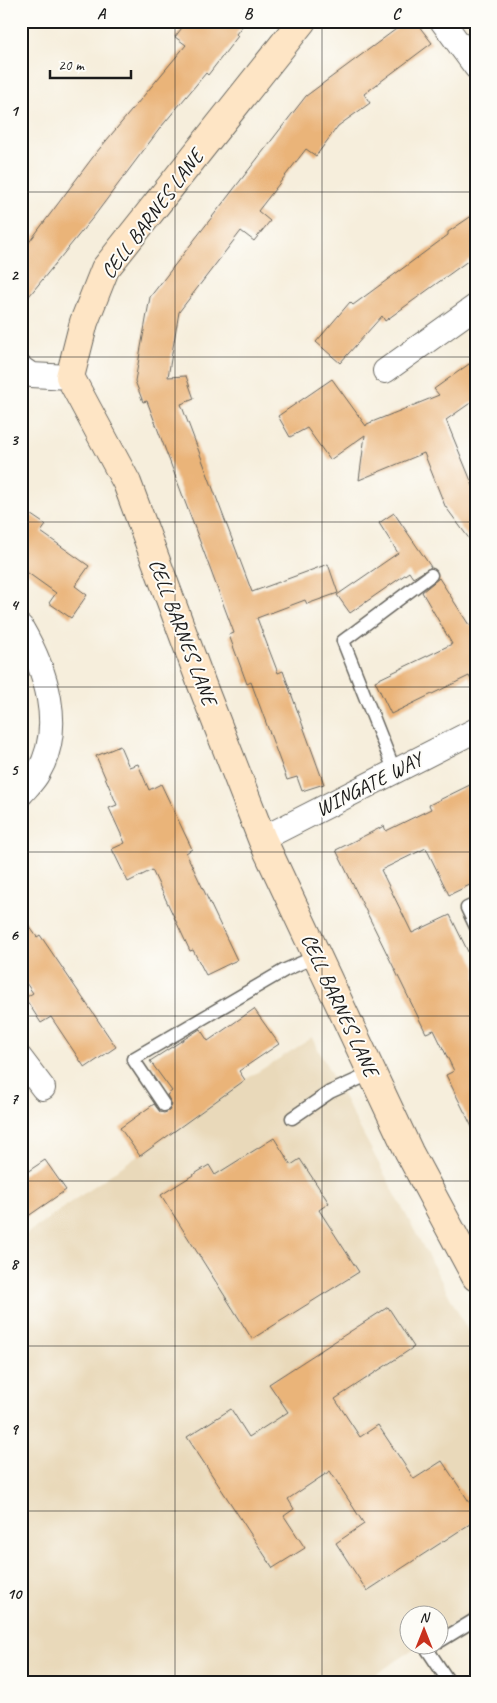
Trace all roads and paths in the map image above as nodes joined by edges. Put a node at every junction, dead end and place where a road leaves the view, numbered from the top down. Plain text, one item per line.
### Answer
1 (302, 21) edge
2 (442, 21) edge
3 (476, 67) edge
4 (476, 306) edge
5 (21, 368) edge
6 (385, 371) dead end
7 (70, 377) junction
8 (431, 575) dead end
9 (21, 627) edge
10 (476, 730) edge
11 (394, 772) junction
12 (21, 794) edge
13 (262, 839) junction
14 (476, 904) edge
15 (476, 927) edge
16 (317, 956) junction
17 (21, 1059) edge
18 (372, 1073) junction
19 (43, 1088) dead end
20 (164, 1105) dead end
21 (292, 1118) dead end
22 (476, 1277) edge
23 (476, 1619) edge
24 (450, 1635) edge
25 (432, 1656) edge
26 (449, 1682) edge

1 - 7 street, CELL BARNES LANE
2 - 3 street
4 - 6 street
5 - 7 street
7 - 13 street, CELL BARNES LANE
8 - 11 lane
9 - 12 street
10 - 11 street, WINGATE WAY
11 - 13 street, WINGATE WAY
13 - 16 street, CELL BARNES LANE
14 - 15 lane
16 - 18 street, CELL BARNES LANE
16 - 20 lane
17 - 19 street
18 - 21 lane
18 - 22 street, CELL BARNES LANE
23 - 24 lane
25 - 26 lane

